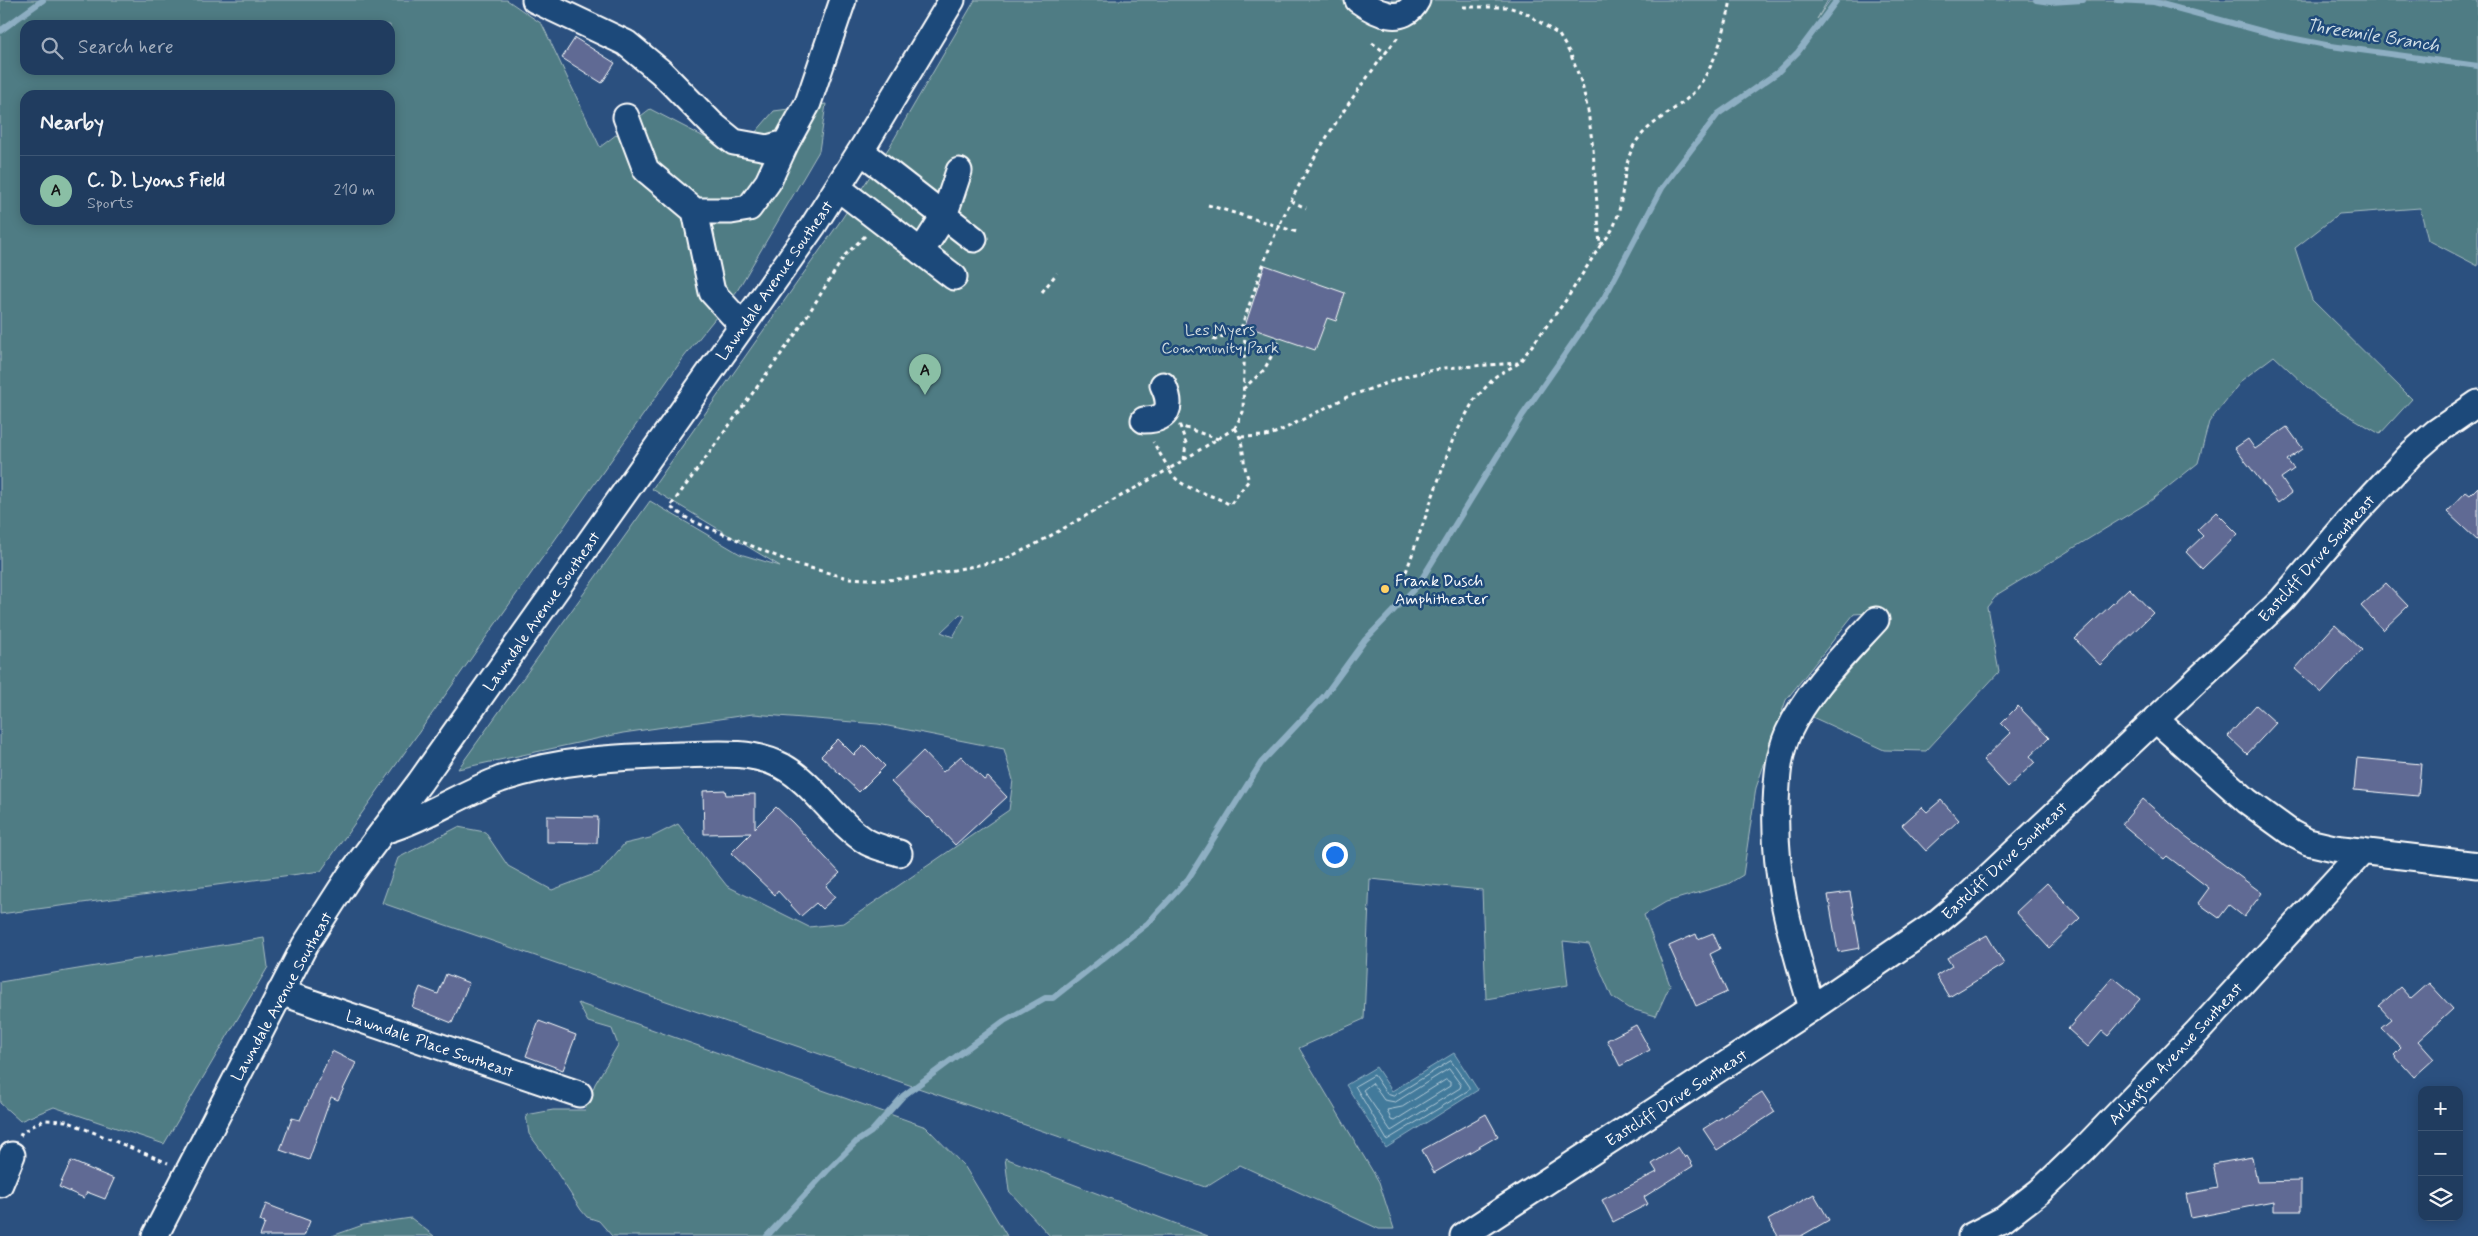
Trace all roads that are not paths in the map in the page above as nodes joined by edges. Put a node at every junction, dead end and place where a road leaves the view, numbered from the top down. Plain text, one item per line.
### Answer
1 (535, 0) edge
2 (843, 0) edge
3 (952, 0) edge
4 (1358, 0) edge
5 (1417, 0) edge
6 (626, 117) dead end
7 (786, 143) junction
8 (861, 151) junction
9 (959, 171) dead end
10 (838, 188) junction
11 (695, 211) junction
12 (944, 216) junction
13 (974, 239) dead end
14 (921, 252) junction
15 (954, 277) dead end
16 (742, 326) junction
17 (1163, 384) dead end
18 (2478, 403) edge
19 (1148, 431) road end
20 (1876, 620) dead end
21 (2155, 719) junction
22 (383, 831) junction
23 (2363, 852) junction
24 (899, 853) dead end
25 (2478, 865) edge
26 (280, 992) junction
27 (1812, 1008) junction
28 (580, 1094) dead end
29 (12, 1155) road end
30 (0, 1184) edge
31 (155, 1236) edge
32 (1463, 1236) edge
33 (1971, 1236) edge

1 - 7 street
2 - 7 street
3 - 8 street, Lawndale Avenue Southeast
4 - 5 street
6 - 11 street
7 - 11 street
8 - 10 street, Lawndale Avenue Southeast
8 - 12 street
9 - 12 street
10 - 14 street
10 - 16 street, Lawndale Avenue Southeast
11 - 16 street
12 - 13 street
12 - 14 street
14 - 15 street
16 - 22 street, Lawndale Avenue Southeast
17 - 19 street
18 - 21 street, Eastcliff Drive Southeast
20 - 27 street
21 - 23 street
21 - 27 street, Eastcliff Drive Southeast
22 - 24 street
22 - 26 street, Lawndale Avenue Southeast
23 - 25 street
23 - 33 street, Arlington Avenue Southeast
26 - 28 street, Lawndale Place Southeast
26 - 31 street, Lawndale Avenue Southeast
27 - 32 street, Eastcliff Drive Southeast
29 - 30 street

